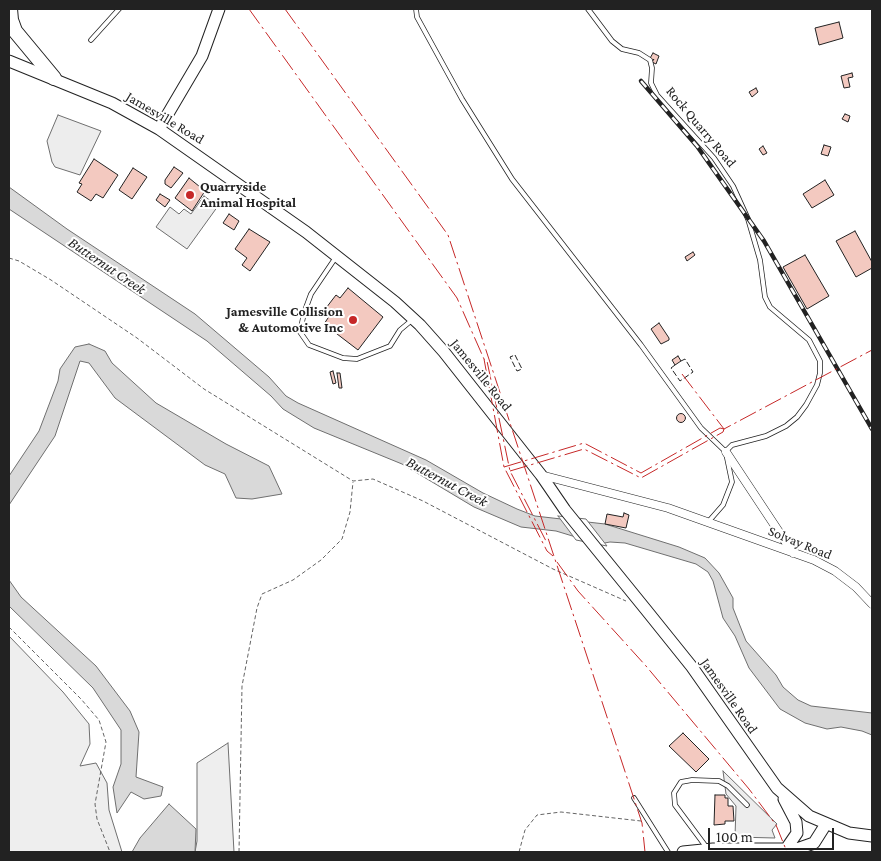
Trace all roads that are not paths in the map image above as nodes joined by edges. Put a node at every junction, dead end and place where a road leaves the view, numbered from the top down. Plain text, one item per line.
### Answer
1 (10, 9) edge
2 (119, 9) edge
3 (219, 9) edge
4 (416, 9) edge
5 (588, 9) edge
6 (91, 40) dead end
7 (9, 61) edge
8 (54, 78) junction
9 (159, 129) junction
10 (336, 256) junction
11 (413, 318) junction
12 (726, 452) junction
13 (541, 475) junction
14 (709, 521) junction
15 (793, 553) junction
16 (872, 604) edge
17 (778, 788) junction
18 (634, 798) dead end
19 (747, 805) dead end
20 (826, 824) junction
21 (872, 836) edge
22 (786, 849) junction
23 (708, 850) junction
24 (668, 852) edge
25 (683, 852) edge

1 - 8 highway
2 - 6 lane
3 - 9 street
4 - 12 lane
5 - 12 lane, Rock Quarry Road
7 - 8 street, Jamesville Road
8 - 9 street, Jamesville Road
9 - 10 street, Jamesville Road
10 - 11 street, Jamesville Road
10 - 11 lane
11 - 13 street, Jamesville Road
12 - 14 lane
12 - 15 street
13 - 14 street
13 - 17 street, Jamesville Road
14 - 15 street, Solvay Road
15 - 16 street, Solvay Road
17 - 20 street, Jamesville Road
17 - 22 street
18 - 24 lane
19 - 23 lane
20 - 21 street, Jamesville Road
20 - 22 street
22 - 23 street
23 - 25 street

